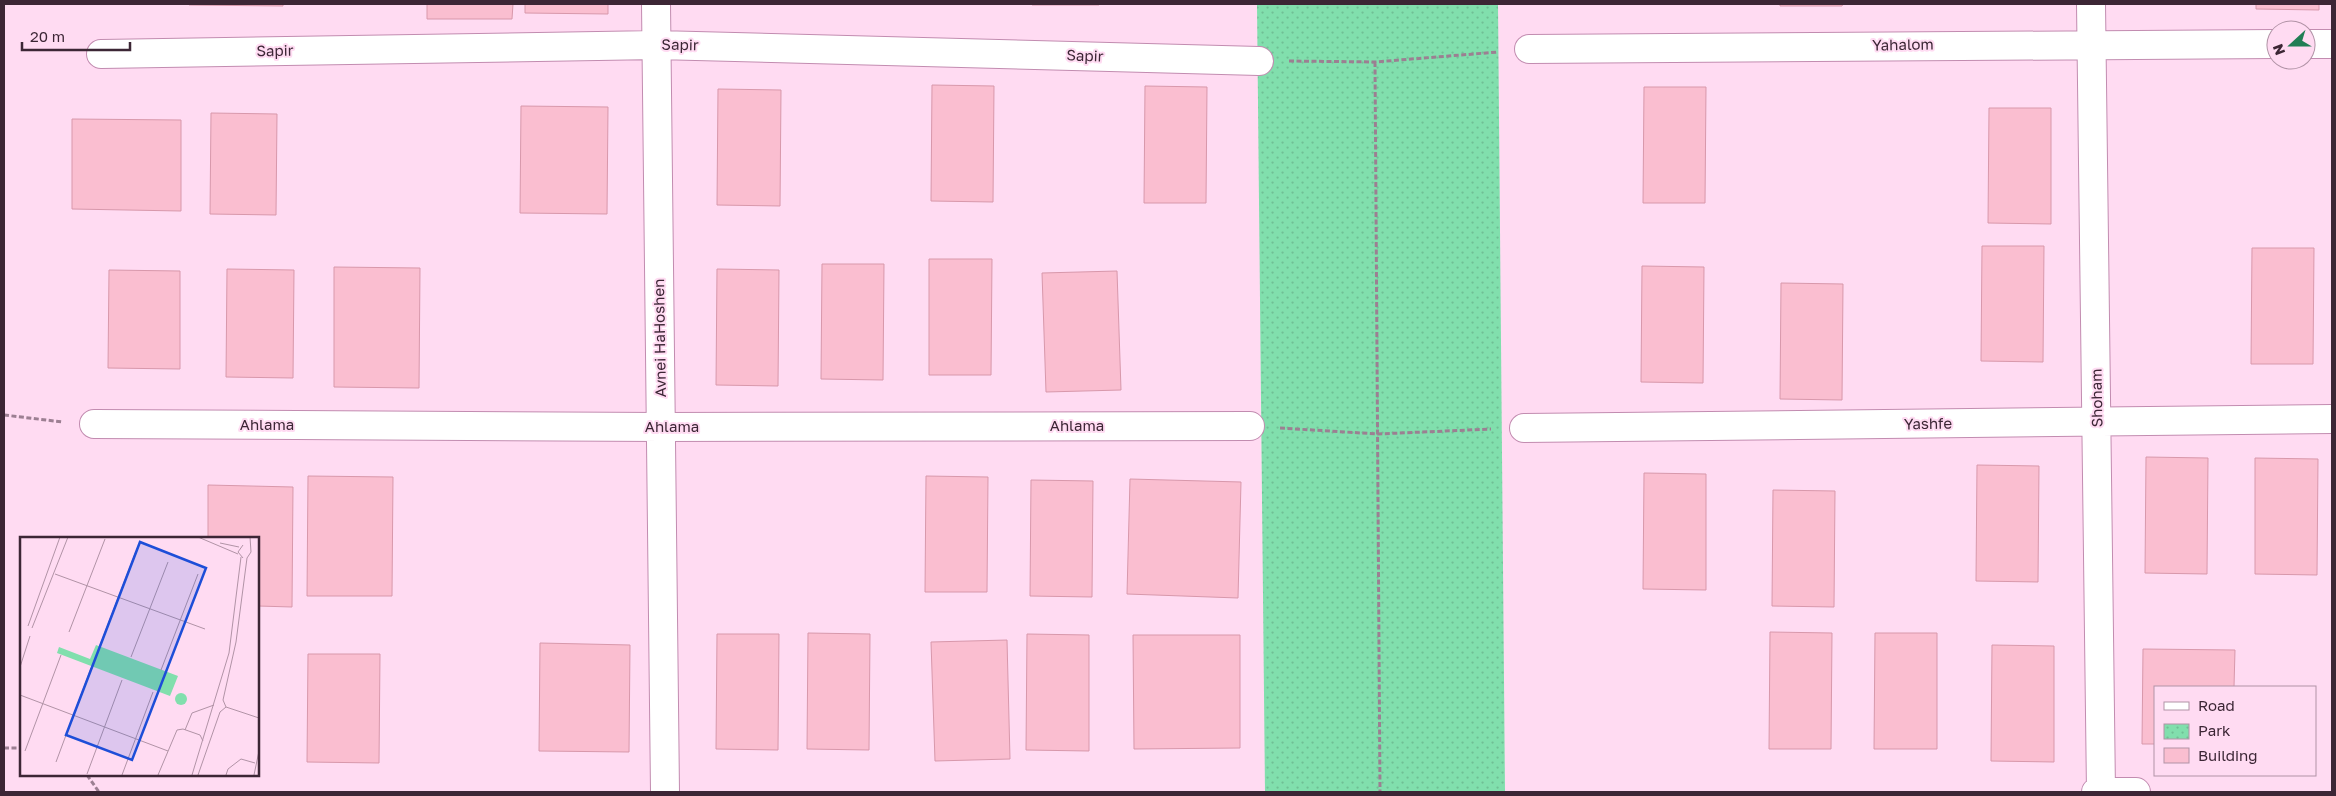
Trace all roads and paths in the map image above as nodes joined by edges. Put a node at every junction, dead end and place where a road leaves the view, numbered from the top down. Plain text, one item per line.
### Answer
1 (656, 4) edge
2 (2091, 4) edge
3 (2092, 43) junction
4 (2266, 44) edge
5 (2316, 44) edge
6 (2332, 44) edge
7 (657, 45) junction
8 (1529, 49) joint
9 (100, 54) dead end
10 (1259, 61) joint
11 (1375, 62) junction
12 (4, 415) edge
13 (2332, 419) edge
14 (2098, 422) junction
15 (94, 424) joint
16 (1250, 426) joint
17 (661, 427) junction
18 (1524, 428) joint
19 (1378, 434) junction
20 (4, 748) edge
21 (20, 748) edge
22 (88, 776) edge
23 (99, 792) edge
24 (665, 792) edge
25 (1380, 792) edge
26 (2096, 792) edge
27 (2101, 792) edge
28 (2136, 792) edge

1 - 7 street, Avnei HaHoshen
2 - 3 street, Shoham
3 - 4 street, Yahalom
3 - 8 street, Yahalom
3 - 14 street, Shoham
5 - 6 street
7 - 9 street, Sapir
7 - 10 street, Sapir
7 - 17 street, Avnei HaHoshen
8 - 11 path
10 - 11 path
11 - 19 path
12 - 15 path
13 - 14 street, Yashfe
14 - 18 street, Yashfe
14 - 27 street, Shoham
15 - 17 street, Ahlama
16 - 17 street, Ahlama
16 - 19 path
17 - 24 street, Avnei HaHoshen
18 - 19 path
19 - 25 path
20 - 21 path
22 - 23 path
26 - 27 street
27 - 28 street

